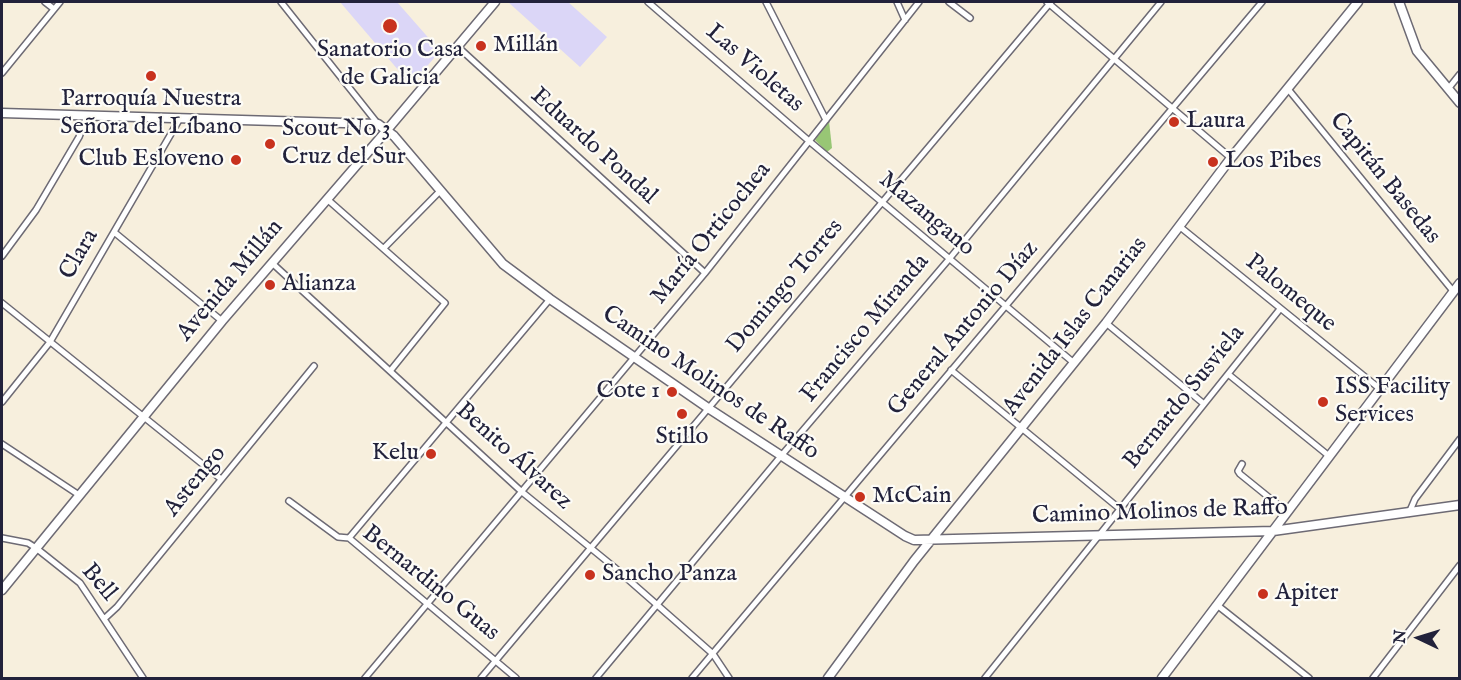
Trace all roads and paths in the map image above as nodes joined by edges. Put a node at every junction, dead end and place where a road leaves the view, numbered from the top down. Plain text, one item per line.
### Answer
1 (45, 2) edge
2 (60, 2) edge
3 (281, 2) edge
4 (495, 2) edge
5 (648, 2) edge
6 (766, 2) edge
7 (897, 2) edge
8 (920, 2) edge
9 (949, 2) edge
10 (1049, 2) edge
11 (1161, 2) edge
12 (1262, 2) edge
13 (1358, 2) edge
14 (1399, 2) edge
15 (54, 9) junction
16 (970, 18) dead end
17 (905, 20) junction
18 (457, 46) junction
19 (1114, 59) junction
20 (2, 73) edge
21 (1460, 74) edge
22 (1288, 89) junction
23 (1448, 89) junction
24 (1460, 102) edge
25 (1173, 108) junction
26 (2, 113) edge
27 (87, 116) junction
28 (179, 120) junction
29 (826, 120) junction
30 (378, 124) junction
31 (387, 130) junction
32 (809, 141) junction
33 (1232, 158) junction
34 (440, 191) junction
35 (327, 199) junction
36 (882, 201) junction
37 (1179, 226) junction
38 (114, 232) junction
39 (384, 248) junction
40 (2, 256) edge
41 (950, 258) junction
42 (272, 262) junction
43 (705, 273) junction
44 (1460, 283) edge
45 (1453, 291) junction
46 (550, 299) junction
47 (2, 303) edge
48 (1007, 306) junction
49 (1280, 309) junction
50 (222, 321) junction
51 (1106, 323) junction
52 (50, 342) junction
53 (635, 357) junction
54 (1074, 363) junction
55 (314, 366) dead end
56 (391, 370) junction
57 (951, 370) junction
58 (1228, 374) junction
59 (1380, 389) junction
60 (2, 402) edge
61 (1204, 404) junction
62 (708, 408) junction
63 (143, 417) junction
64 (447, 422) junction
65 (1021, 428) junction
66 (1460, 439) edge
67 (2, 444) edge
68 (781, 456) junction
69 (1329, 456) junction
70 (1242, 464) dead end
71 (221, 479) junction
72 (522, 492) junction
73 (79, 495) junction
74 (845, 498) junction
75 (289, 501) dead end
76 (1460, 506) edge
77 (1120, 509) junction
78 (1287, 512) junction
79 (1409, 513) junction
80 (1273, 531) junction
81 (1098, 536) junction
82 (2, 538) edge
83 (349, 538) junction
84 (930, 541) junction
85 (36, 548) junction
86 (590, 548) junction
87 (1460, 565) edge
88 (2, 590) edge
89 (427, 605) junction
90 (1217, 605) junction
91 (658, 606) junction
92 (105, 619) junction
93 (713, 654) junction
94 (495, 661) junction
95 (143, 678) edge
96 (366, 678) edge
97 (481, 678) edge
98 (516, 678) edge
99 (596, 678) edge
100 (692, 678) edge
101 (729, 678) edge
102 (828, 678) edge
103 (985, 678) edge
104 (1162, 678) edge
105 (1310, 678) edge
106 (1373, 678) edge

1 - 15 street
2 - 15 street
3 - 30 street
4 - 18 street, Avenida Millán
5 - 32 street, Las Violetas
6 - 29 street
7 - 17 street
8 - 17 street, María Orticochea
9 - 16 street
10 - 19 street
10 - 36 street, Domingo Torres
11 - 19 street, Francisco Miranda
12 - 25 street, General Antonio Díaz
13 - 22 street, Avenida Islas Canarias
14 - 23 street
15 - 20 street
17 - 29 street, María Orticochea
18 - 31 street, Avenida Millán
18 - 43 street, Eduardo Pondal
19 - 25 street
19 - 41 street, Francisco Miranda
21 - 23 street
22 - 33 street, Avenida Islas Canarias
22 - 45 street, Capitán Basedas
23 - 24 street
25 - 33 street
25 - 48 street, General Antonio Díaz
26 - 27 street
27 - 28 street
27 - 40 street
28 - 30 street
28 - 38 street, Clara
29 - 32 street, María Orticochea
30 - 31 street, Camino Molinos de Raffo
31 - 34 street, Camino Molinos de Raffo
31 - 35 street, Avenida Millán
32 - 36 street, Mazangano
32 - 43 street, María Orticochea
33 - 37 street, Avenida Islas Canarias
34 - 39 street
34 - 46 street, Camino Molinos de Raffo
35 - 39 street
35 - 42 street, Avenida Millán
36 - 41 street, Mazangano
36 - 62 street, Domingo Torres
37 - 49 street, Palomeque
37 - 51 street, Avenida Islas Canarias
38 - 50 street
38 - 52 street, Clara
39 - 56 street
41 - 48 street, Mazangano
41 - 68 street, Francisco Miranda
42 - 50 street, Avenida Millán
42 - 56 street, Benito Álvarez
43 - 53 street, María Orticochea
44 - 45 street
45 - 59 street
46 - 53 street, Camino Molinos de Raffo
46 - 64 street
47 - 52 street
48 - 54 street, Mazangano
48 - 57 street, General Antonio Díaz
49 - 58 street, Bernardo Susviela
49 - 59 street, Palomeque
50 - 63 street, Avenida Millán
51 - 54 street, Avenida Islas Canarias
51 - 61 street
52 - 60 street, Clara
52 - 63 street
53 - 62 street, Camino Molinos de Raffo
53 - 72 street, María Orticochea
54 - 65 street, Avenida Islas Canarias
55 - 71 street, Astengo
56 - 64 street, Benito Álvarez
57 - 65 street
57 - 74 street, General Antonio Díaz
58 - 61 street, Bernardo Susviela
58 - 69 street
59 - 69 street
61 - 77 street, Bernardo Susviela
62 - 68 street, Camino Molinos de Raffo
62 - 86 street, Domingo Torres
63 - 71 street
63 - 73 street, Avenida Millán
64 - 72 street, Benito Álvarez
64 - 83 street
65 - 77 street
65 - 84 street, Avenida Islas Canarias
66 - 79 street
67 - 73 street
68 - 74 street, Camino Molinos de Raffo
68 - 91 street, Francisco Miranda
69 - 78 street
70 - 78 street
71 - 92 street, Astengo
72 - 86 street, Benito Álvarez
72 - 89 street, María Orticochea
73 - 85 street, Avenida Millán
74 - 84 street, Camino Molinos de Raffo
74 - 93 street, General Antonio Díaz
75 - 83 street, Bernardino Guas
76 - 79 street, Camino Molinos de Raffo
77 - 81 street, Bernardo Susviela
78 - 80 street
79 - 80 street, Camino Molinos de Raffo
80 - 81 street, Camino Molinos de Raffo
80 - 90 street
81 - 84 street, Camino Molinos de Raffo
81 - 103 street, Bernardo Susviela
82 - 85 street, Bell
83 - 89 street, Bernardino Guas
84 - 102 street, Avenida Islas Canarias
85 - 88 street, Avenida Millán
85 - 92 street, Bell
86 - 91 street, Benito Álvarez
86 - 94 street, Domingo Torres
87 - 106 street
89 - 94 street, Bernardino Guas
89 - 96 street, María Orticochea
90 - 104 street
90 - 105 street
91 - 93 street, Benito Álvarez
91 - 99 street, Francisco Miranda
92 - 95 street, Bell
93 - 100 street, General Antonio Díaz
93 - 101 street, Benito Álvarez
94 - 97 street, Domingo Torres
94 - 98 street, Bernardino Guas

